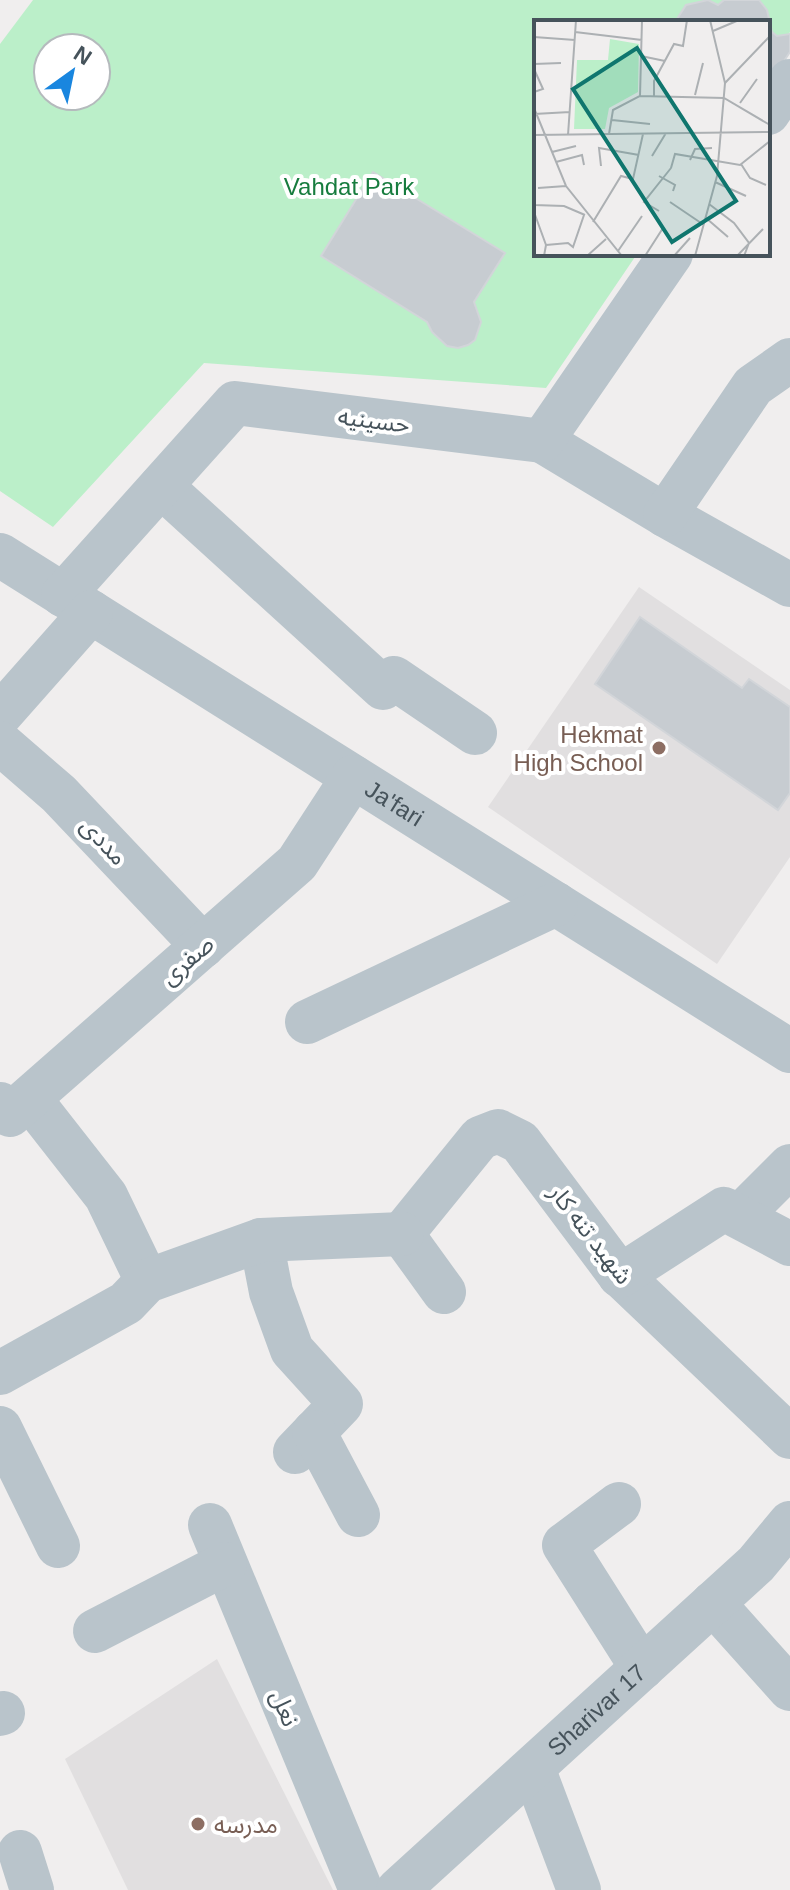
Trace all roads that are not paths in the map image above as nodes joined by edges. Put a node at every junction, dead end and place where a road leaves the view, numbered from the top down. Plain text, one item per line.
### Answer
1 (670, 256) edge
2 (790, 360) edge
3 (542, 441) junction
4 (161, 486) junction
5 (665, 515) junction
6 (0, 555) edge
7 (790, 585) edge
8 (77, 604) junction
9 (0, 715) edge
10 (475, 733) dead end
11 (0, 743) edge
12 (353, 777) junction
13 (556, 904) junction
14 (203, 946) junction
15 (307, 1022) dead end
16 (790, 1051) edge
17 (10, 1110) edge
18 (790, 1166) edge
19 (732, 1212) junction
20 (402, 1234) junction
21 (261, 1240) junction
22 (790, 1244) edge
23 (620, 1276) junction
24 (147, 1281) junction
25 (444, 1292) dead end
26 (0, 1373) edge
27 (0, 1428) edge
28 (790, 1437) edge
29 (619, 1504) dead end
30 (358, 1515) dead end
31 (790, 1523) edge
32 (58, 1546) dead end
33 (713, 1603) junction
34 (95, 1631) dead end
35 (642, 1668) junction
36 (790, 1689) edge
37 (533, 1768) junction
38 (420, 1881) edge
39 (361, 1890) edge
40 (579, 1890) edge

1 - 3 street
2 - 5 street
3 - 4 street, حسینیه
3 - 5 street
4 - 8 street, حسینیه
4 - 10 street
5 - 7 street
6 - 8 street, Ja'fari
8 - 9 street, حسینیه
8 - 12 street, Ja'fari
11 - 14 street, مددی
12 - 13 street, Ja'fari
12 - 14 street, صفری
13 - 15 street
13 - 16 street, Ja'fari
14 - 17 street, صفری
17 - 24 street
18 - 19 street
19 - 22 street
19 - 23 street
20 - 21 street
20 - 23 street, شهید تنه کار
20 - 25 street
21 - 24 street
21 - 30 street
23 - 28 street, شهید تنه کار
24 - 26 street
27 - 32 street
29 - 35 street
31 - 33 street, Sharivar 17
33 - 35 street, Sharivar 17
33 - 36 street
34 - 39 street, نعل
35 - 37 street, Sharivar 17
37 - 38 street, Sharivar 17
37 - 40 street

